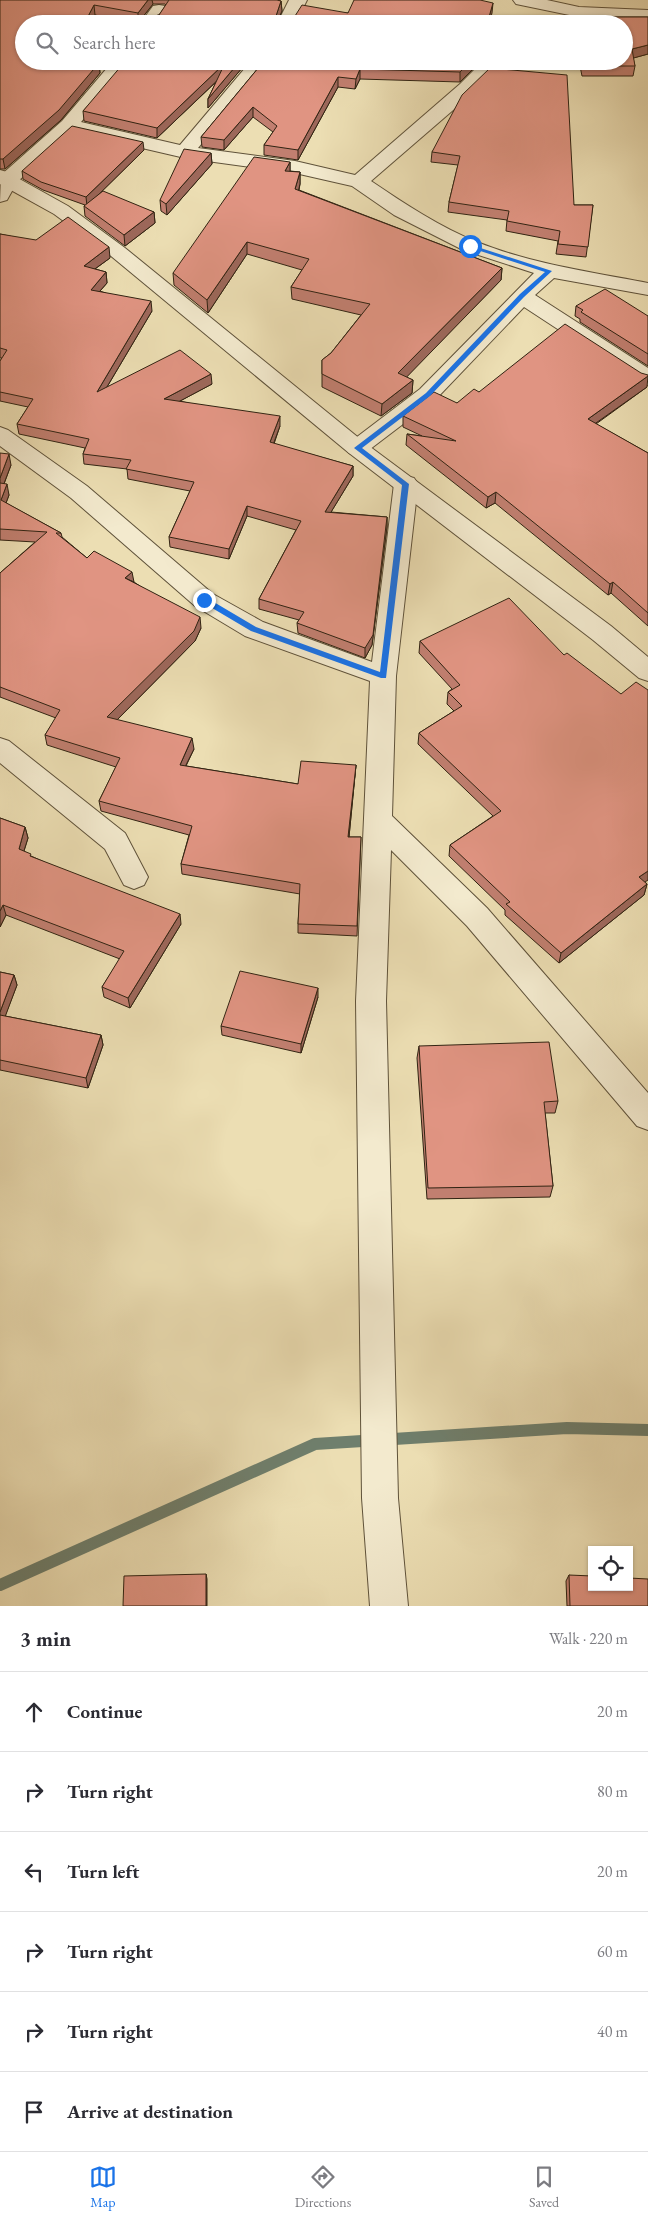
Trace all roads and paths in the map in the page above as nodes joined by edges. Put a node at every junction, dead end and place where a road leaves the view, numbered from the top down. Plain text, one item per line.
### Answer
1 (298, 0) edge
2 (522, 0) edge
3 (545, 5) junction
4 (290, 15) edge
5 (535, 15) edge
6 (648, 15) edge
7 (115, 70) edge
8 (253, 70) edge
9 (484, 70) edge
10 (69, 125) junction
11 (185, 152) junction
12 (359, 182) junction
13 (3, 184) edge
14 (549, 271) junction
15 (648, 289) edge
16 (522, 296) junction
17 (648, 378) edge
18 (0, 435) edge
19 (357, 448) junction
20 (406, 484) junction
21 (648, 671) edge
22 (383, 676) junction
23 (0, 748) edge
24 (378, 820) junction
25 (134, 877) dead end
26 (648, 1116) edge
27 (389, 1606) edge

1 - 4 street
2 - 3 street
3 - 5 street
3 - 6 street
7 - 10 street
8 - 11 street
9 - 12 street
10 - 11 street
10 - 13 street
11 - 12 street
12 - 14 street
13 - 19 street
14 - 15 street
14 - 16 street
16 - 17 street
16 - 19 street
18 - 22 street
19 - 20 street
20 - 21 street
20 - 22 street
22 - 24 street
23 - 25 street
24 - 26 street
24 - 27 street

